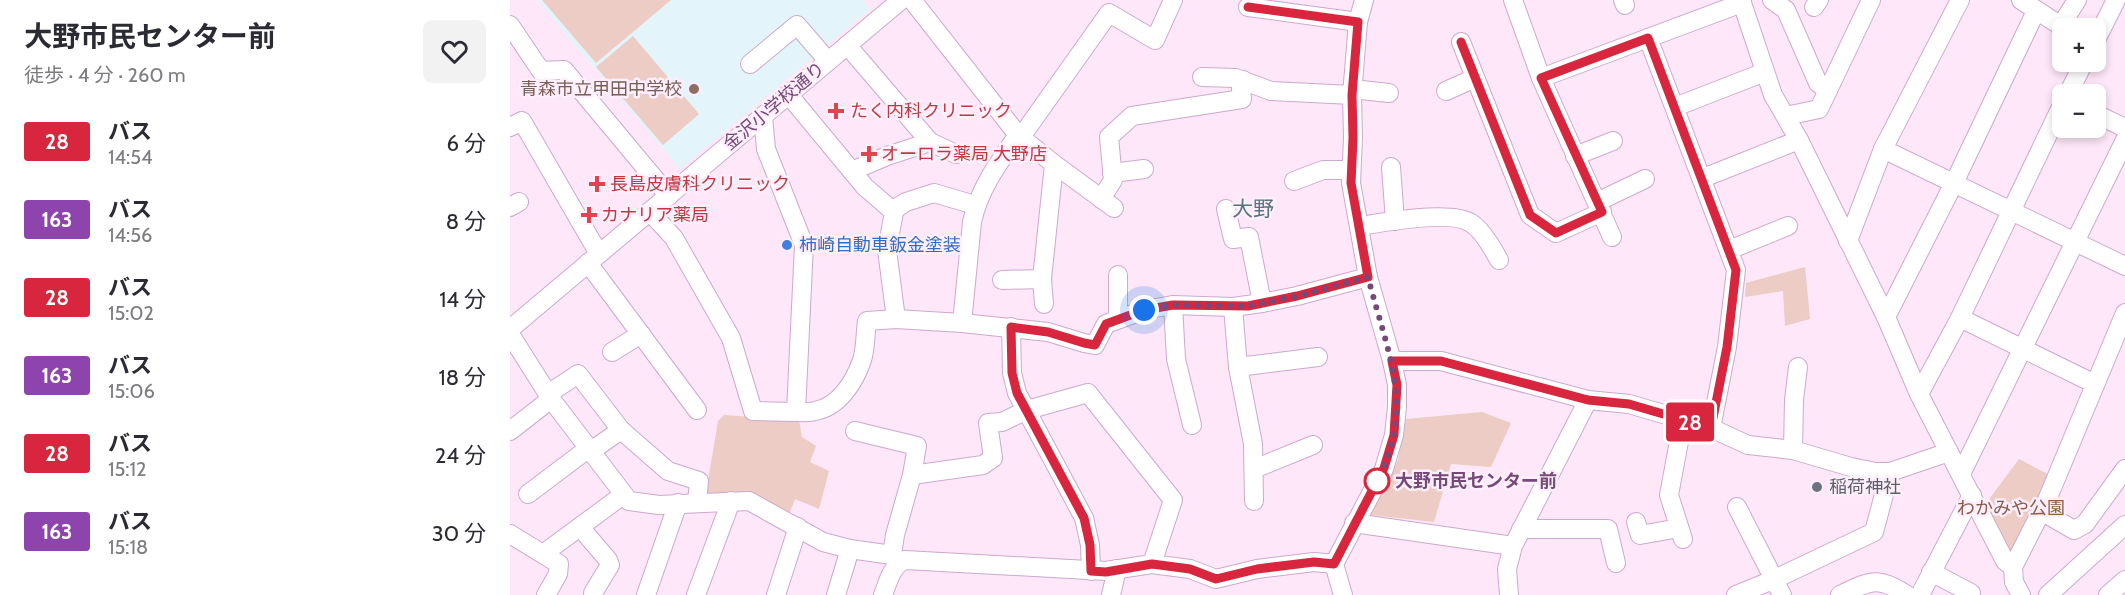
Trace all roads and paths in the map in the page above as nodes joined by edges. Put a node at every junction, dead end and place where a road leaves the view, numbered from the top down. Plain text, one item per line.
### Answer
1 (901, 0) edge
2 (912, 0) edge
3 (1364, 0) edge
4 (1514, 0) edge
5 (1763, 0) edge
6 (1772, 0) edge
7 (1871, 0) edge
8 (1960, 0) edge
9 (2077, 0) edge
10 (2116, 0) edge
11 (1171, 1) edge
12 (2028, 5) edge
13 (1248, 7) dead end
14 (1743, 7) edge
15 (2067, 18) edge
16 (2106, 20) edge
17 (2052, 21) edge
18 (1358, 22) junction
19 (510, 24) edge
20 (1648, 38) junction
21 (1461, 42) dead end
22 (847, 45) junction
23 (828, 61) junction
24 (750, 64) dead end
25 (1765, 72) junction
26 (1202, 77) dead end
27 (1475, 78) junction
28 (1541, 78) junction
29 (1243, 80) junction
30 (1828, 90) junction
31 (1446, 91) dead end
32 (1352, 92) junction
33 (1389, 93) dead end
34 (788, 94) junction
35 (1675, 107) junction
36 (763, 116) junction
37 (1786, 116) junction
38 (2106, 119) edge
39 (2052, 125) edge
40 (510, 127) edge
41 (2125, 128) edge
42 (1020, 136) junction
43 (1799, 140) junction
44 (2125, 140) edge
45 (1614, 141) dead end
46 (930, 142) junction
47 (1883, 149) junction
48 (956, 154) dead end
49 (1575, 156) junction
50 (1054, 164) junction
51 (1391, 167) dead end
52 (1144, 169) dead end
53 (1351, 170) junction
54 (852, 171) junction
55 (1112, 173) junction
56 (1703, 178) junction
57 (1645, 179) dead end
58 (1294, 181) dead end
59 (1954, 183) junction
60 (669, 196) junction
61 (975, 206) junction
62 (1599, 207) junction
63 (1226, 209) dead end
64 (2010, 210) junction
65 (650, 212) junction
66 (894, 212) junction
67 (1395, 221) junction
68 (1360, 226) junction
69 (1788, 226) dead end
70 (1612, 237) dead end
71 (1848, 241) junction
72 (2075, 242) junction
73 (1729, 250) junction
74 (594, 258) junction
75 (1499, 260) dead end
76 (2125, 266) edge
77 (1118, 275) dead end
78 (1368, 277) junction
79 (1042, 279) junction
80 (1002, 280) dead end
81 (1262, 303) junction
82 (1044, 304) dead end
83 (1173, 305) junction
84 (1233, 307) junction
85 (1118, 318) junction
86 (1886, 318) junction
87 (1960, 318) junction
88 (896, 319) junction
89 (962, 323) junction
90 (2123, 324) edge
91 (1011, 327) junction
92 (510, 328) edge
93 (510, 334) edge
94 (641, 334) junction
95 (2024, 349) junction
96 (612, 352) dead end
97 (1318, 357) dead end
98 (1392, 361) junction
99 (1798, 367) dead end
100 (1238, 368) junction
101 (2095, 384) junction
102 (1919, 394) junction
103 (550, 396) junction
104 (1588, 400) junction
105 (697, 410) dead end
106 (1027, 410) junction
107 (796, 412) junction
108 (1683, 420) junction
109 (1192, 425) dead end
110 (1711, 428) junction
111 (621, 430) junction
112 (510, 431) edge
113 (855, 431) dead end
114 (1313, 445) dead end
115 (590, 450) junction
116 (1793, 450) junction
117 (1949, 452) junction
118 (1254, 469) junction
119 (2125, 469) edge
120 (1890, 472) junction
121 (1961, 474) junction
122 (912, 476) junction
123 (528, 494) dead end
124 (623, 495) junction
125 (1972, 495) junction
126 (731, 501) junction
127 (1254, 501) dead end
128 (697, 502) junction
129 (678, 503) junction
130 (1737, 507) dead end
131 (2041, 511) junction
132 (1636, 522) dead end
133 (1354, 523) junction
134 (2125, 525) edge
135 (580, 527) junction
136 (798, 527) junction
137 (1521, 529) junction
138 (510, 534) edge
139 (1513, 546) junction
140 (850, 549) junction
141 (543, 554) junction
142 (895, 559) junction
143 (1616, 563) dead end
144 (1152, 564) junction
145 (1334, 564) junction
146 (2013, 567) junction
147 (1118, 569) junction
148 (1091, 571) junction
149 (1931, 572) junction
150 (2125, 580) edge
151 (1213, 587) edge
152 (1778, 587) edge
153 (593, 593) dead end
154 (1971, 593) dead end
155 (546, 595) edge
156 (646, 595) edge
157 (696, 595) edge
158 (776, 595) edge
159 (836, 595) edge
160 (883, 595) edge
161 (1111, 595) edge
162 (1343, 595) edge
163 (1509, 595) edge
164 (1736, 595) edge
165 (1840, 595) edge
166 (1907, 595) edge
167 (1920, 595) edge
168 (2021, 595) edge
169 (2048, 595) edge
170 (2108, 595) edge

1 - 22 street, 金沢小学校通り
2 - 42 street
3 - 18 street
4 - 28 street
5 - 14 street
6 - 30 street
7 - 30 street
8 - 47 street
9 - 15 street
10 - 16 street
11 - 42 street
12 - 17 street
12 - 59 street
13 - 18 street
14 - 20 street
14 - 25 street
18 - 32 street
19 - 60 street
20 - 28 street
20 - 35 street
21 - 27 street
22 - 23 street, 金沢小学校通り
22 - 46 street
23 - 24 street
23 - 34 street, 金沢小学校通り
25 - 35 street
25 - 37 street
26 - 29 street
27 - 31 street
27 - 62 street
28 - 49 street
29 - 32 street
29 - 55 street
30 - 37 street
32 - 33 street
32 - 53 street
34 - 36 street, 金沢小学校通り
34 - 54 street
35 - 56 street
36 - 60 street, 金沢小学校通り
36 - 107 street
37 - 43 street
38 - 41 street
39 - 64 street
40 - 74 street
42 - 50 street
42 - 61 street
43 - 56 street
43 - 71 street
44 - 72 street
45 - 49 street
46 - 48 street
46 - 54 street
47 - 59 street
47 - 71 street
49 - 62 street
50 - 55 street
50 - 79 street
51 - 67 street
52 - 55 street
53 - 58 street
53 - 68 street
54 - 66 street
56 - 73 street
57 - 62 street
59 - 64 street
59 - 86 street
60 - 65 street, 金沢小学校通り
61 - 66 street
61 - 89 street
62 - 70 street
63 - 81 street
64 - 72 street
64 - 87 street
65 - 74 street, 金沢小学校通り
65 - 107 street
66 - 88 street
67 - 68 street
67 - 75 street
68 - 78 street
69 - 73 street
71 - 86 street
72 - 76 street
72 - 95 street
73 - 110 street
74 - 92 street, 金沢小学校通り
74 - 94 street
77 - 85 street
78 - 81 street
78 - 98 street
79 - 80 street
79 - 82 street
81 - 84 street
83 - 84 street
83 - 85 street
83 - 109 street
84 - 100 street
85 - 91 street
86 - 102 street
87 - 95 street
87 - 102 street
88 - 89 street
88 - 107 street
89 - 91 street
90 - 101 street
91 - 106 street
93 - 103 street
94 - 96 street
94 - 105 street
95 - 101 street
95 - 121 street
97 - 100 street
98 - 104 street
98 - 133 street
99 - 116 street
100 - 118 street
101 - 131 street
102 - 117 street
103 - 111 street
103 - 112 street
103 - 115 street
104 - 108 street
104 - 137 street
106 - 122 street
106 - 144 street
106 - 148 street
108 - 110 street
108 - 132 street
110 - 116 street
111 - 115 street
111 - 128 street
113 - 122 street
114 - 118 street
115 - 123 street
115 - 124 street
116 - 120 street
117 - 120 street
117 - 121 street
118 - 127 street
119 - 131 street
120 - 152 street
121 - 125 street
122 - 142 street
124 - 129 street
124 - 135 street
125 - 146 street
125 - 149 street
126 - 128 street
126 - 136 street
126 - 157 street
128 - 129 street
129 - 156 street
130 - 152 street
131 - 146 street
133 - 139 street
133 - 145 street
134 - 169 street
135 - 141 street
135 - 153 street
136 - 140 street
136 - 158 street
137 - 139 street
137 - 143 street
138 - 141 street
139 - 163 street
140 - 142 street
140 - 159 street
141 - 155 street
142 - 148 street
142 - 160 street
144 - 147 street
144 - 151 street
145 - 151 street
145 - 162 street
146 - 168 street
147 - 148 street
147 - 161 street
149 - 154 street
149 - 167 street
150 - 170 street
152 - 164 street
165 - 166 street

